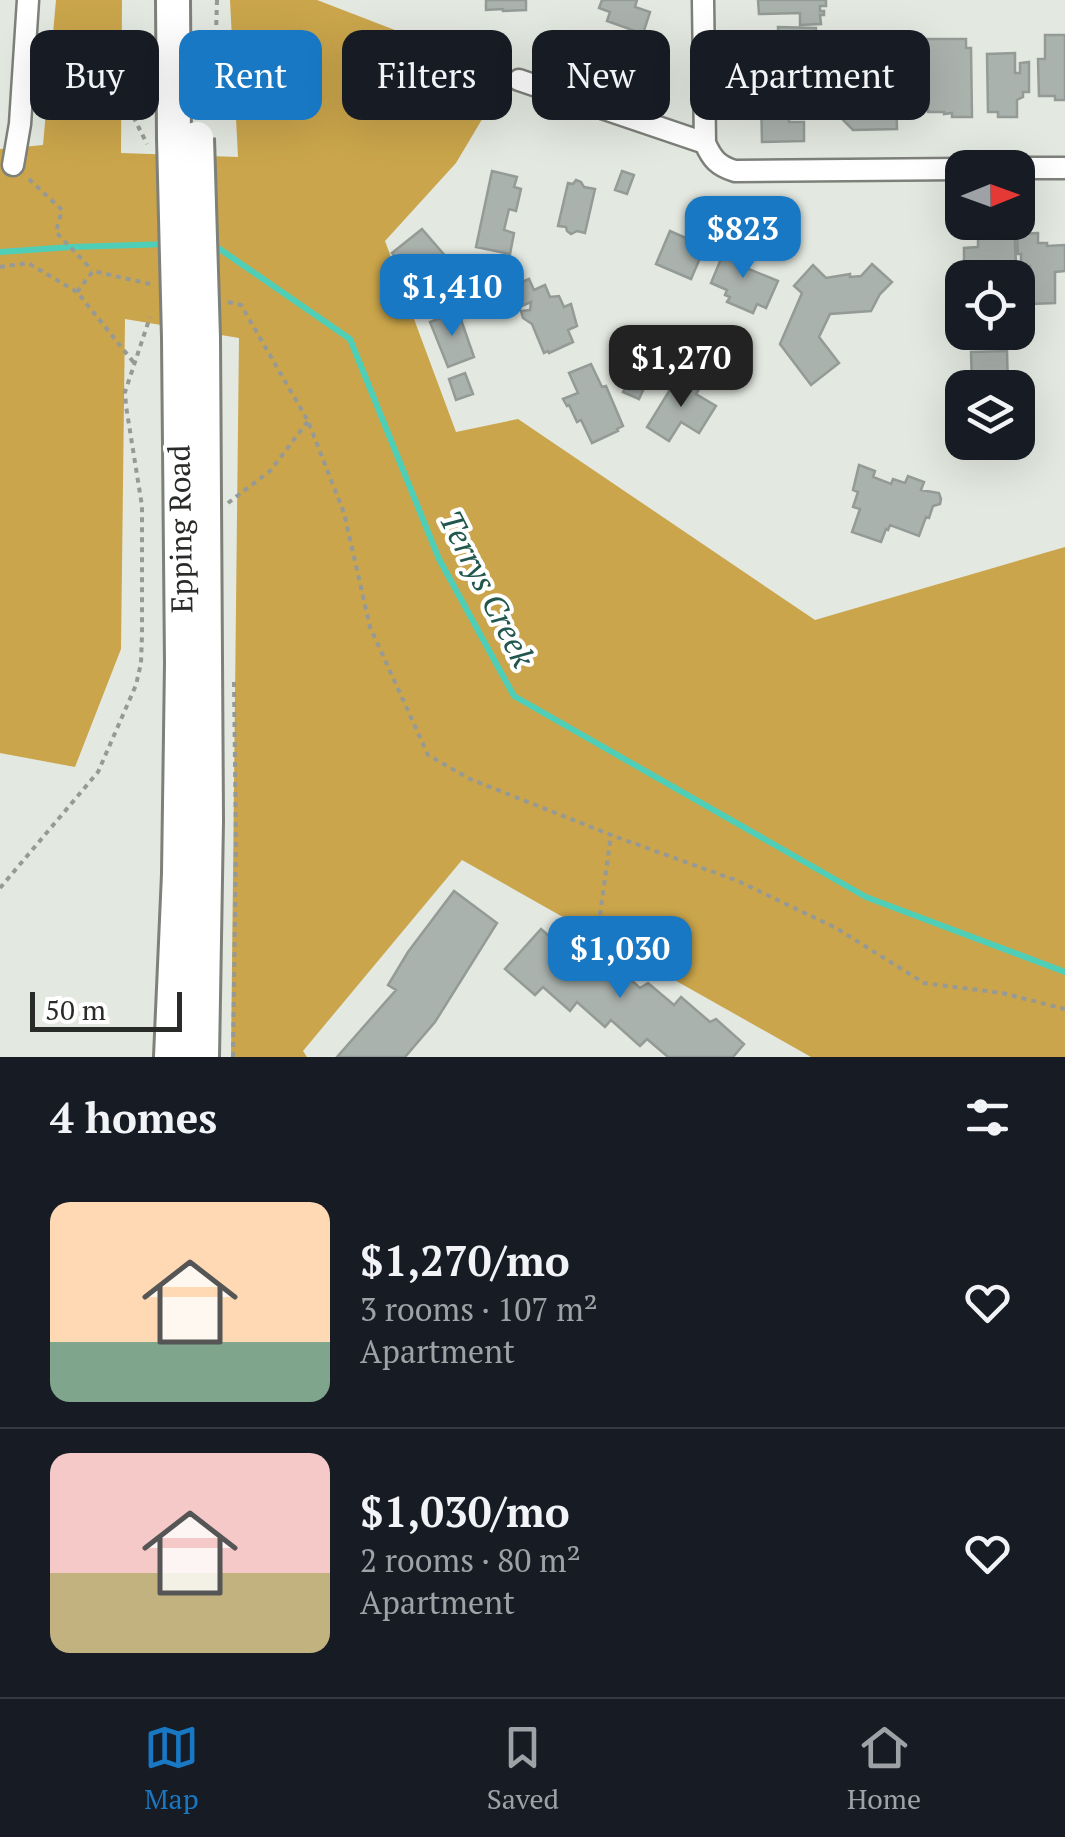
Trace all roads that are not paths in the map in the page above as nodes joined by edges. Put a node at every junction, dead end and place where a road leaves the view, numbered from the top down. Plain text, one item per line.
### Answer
1 (28, 0) edge
2 (172, 0) edge
3 (194, 0) edge
4 (703, 0) edge
5 (519, 80) dead end
6 (185, 138) junction
7 (705, 143) junction
8 (14, 165) road end
9 (1035, 168) edge
10 (1065, 168) edge
11 (945, 169) edge
12 (191, 338) junction
13 (171, 1057) edge
14 (202, 1057) edge

1 - 8 street
2 - 6 main road, Epping Road
3 - 6 main road, Epping Road
4 - 7 street
5 - 7 street
6 - 12 main road, Epping Road, bridge
7 - 11 street
9 - 10 street
12 - 13 main road, Epping Road
12 - 14 main road, Epping Road

